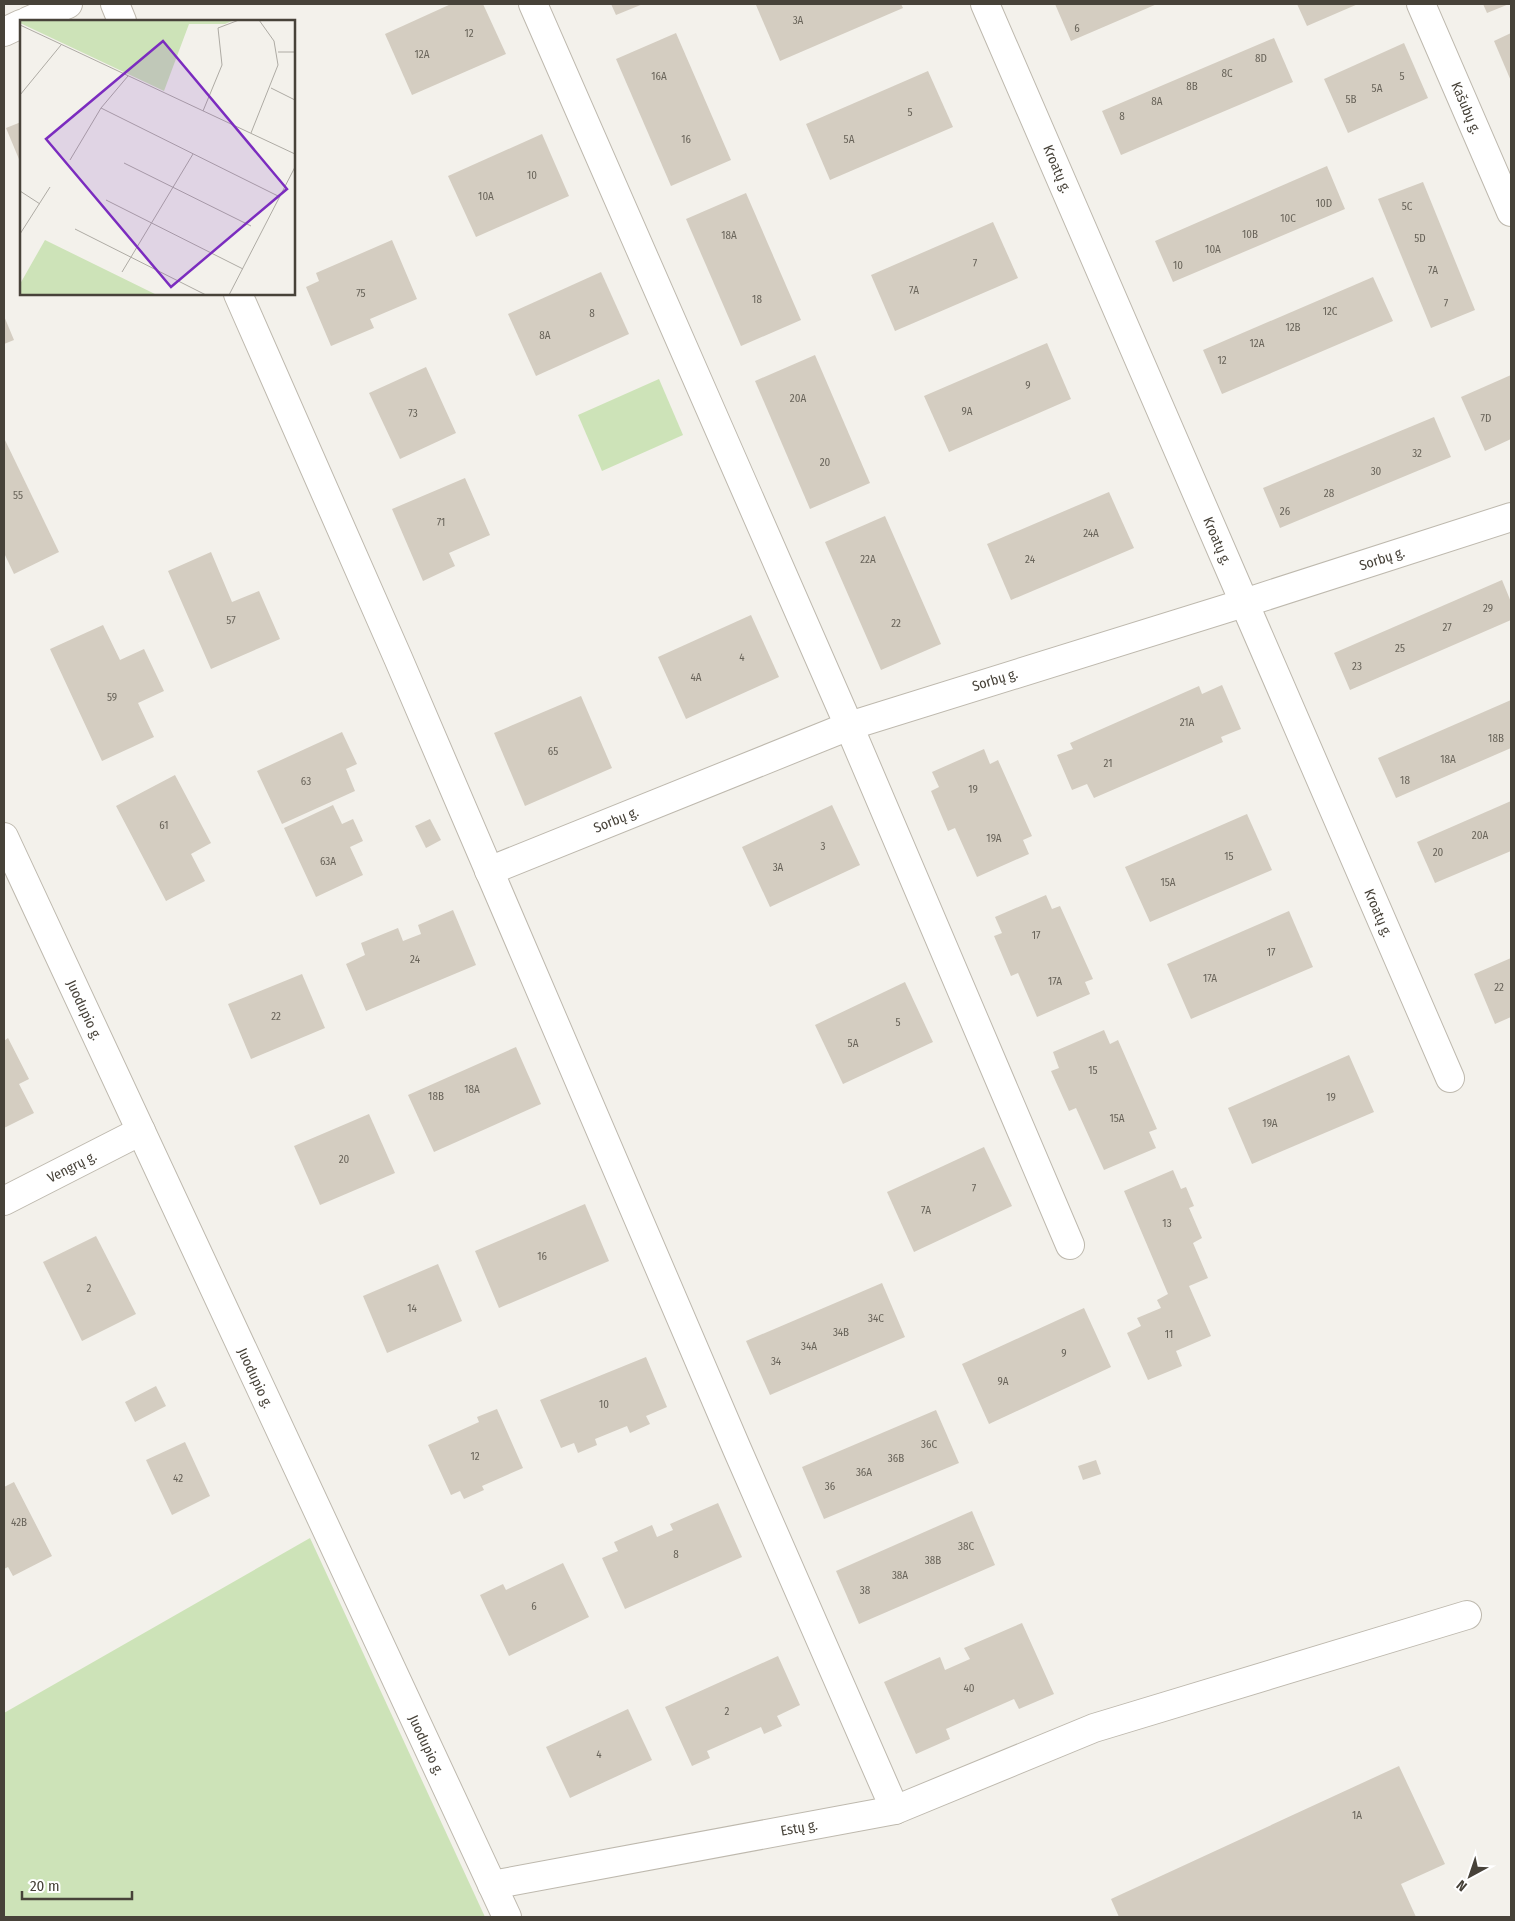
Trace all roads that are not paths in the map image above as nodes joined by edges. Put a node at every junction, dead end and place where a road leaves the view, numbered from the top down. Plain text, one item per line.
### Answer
1 (68, 4) edge
2 (114, 4) edge
3 (533, 4) edge
4 (985, 4) edge
5 (1421, 4) edge
6 (30, 20) edge
7 (122, 20) edge
8 (20, 24) edge
9 (4, 32) edge
10 (1511, 212) edge
11 (238, 295) edge
12 (1511, 517) edge
13 (1244, 603) junction
14 (849, 726) junction
15 (4, 838) edge
16 (489, 871) junction
17 (1450, 1078) dead end
18 (141, 1131) junction
19 (4, 1201) edge
20 (1070, 1245) dead end
21 (1467, 1615) dead end
22 (895, 1810) junction
23 (492, 1886) junction
24 (507, 1917) edge

1 - 6 street
2 - 7 street
3 - 14 street
4 - 13 street, Kroatų g.
5 - 10 street, Kašubų g.
8 - 9 street
11 - 16 street
12 - 13 street, Sorbų g.
13 - 14 street, Sorbų g.
13 - 17 street, Kroatų g.
14 - 16 street, Sorbų g.
14 - 20 street
15 - 18 street, Juodupio g.
16 - 22 street
18 - 19 street, Vengrų g.
18 - 23 street, Juodupio g.
21 - 22 street, Estų g.
22 - 23 street, Estų g.
23 - 24 street, Juodupio g.

